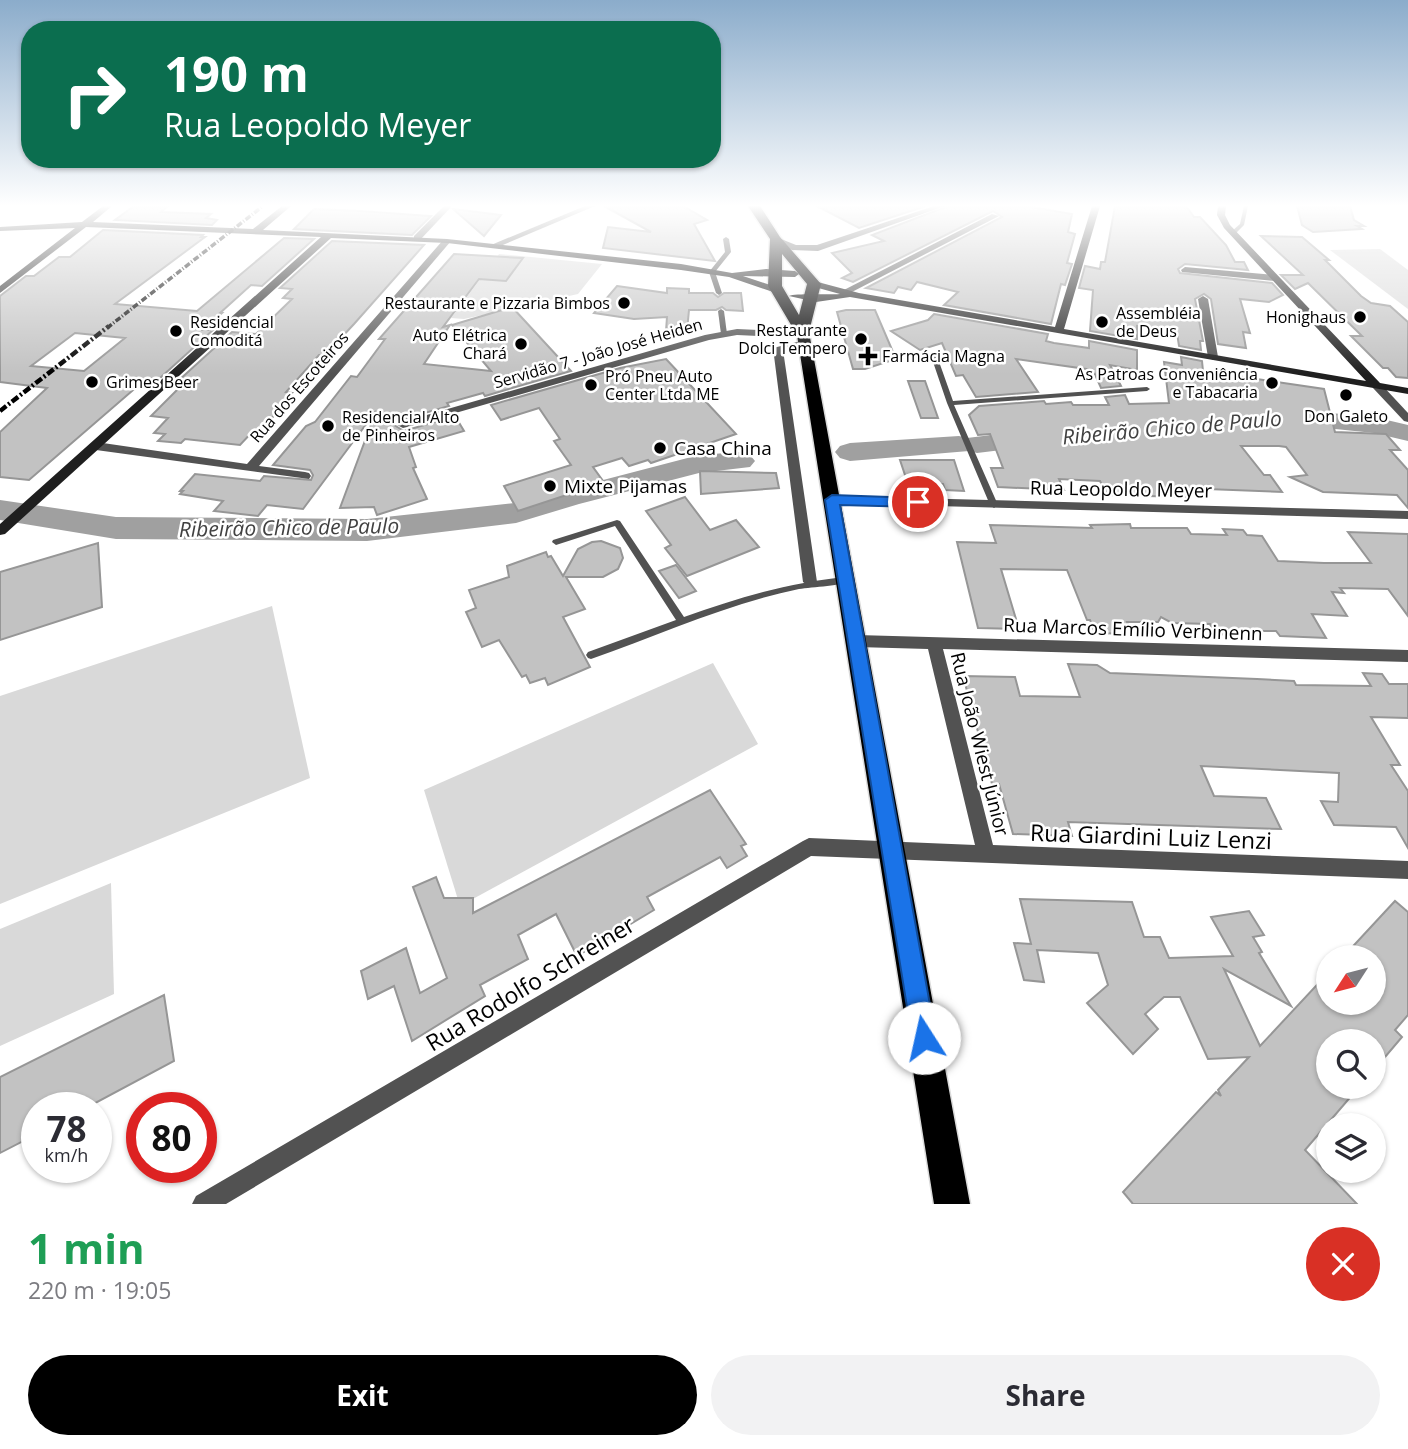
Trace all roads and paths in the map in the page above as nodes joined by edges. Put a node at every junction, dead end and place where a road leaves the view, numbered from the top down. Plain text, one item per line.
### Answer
1 (36, 262) edge
2 (299, 262) edge
3 (428, 262) edge
4 (633, 262) edge
5 (720, 262) edge
6 (767, 262) edge
7 (776, 262) edge
8 (793, 262) edge
9 (808, 262) edge
10 (904, 262) edge
11 (1079, 262) edge
12 (1260, 262) edge
13 (1185, 270) dead end
14 (712, 272) junction
15 (758, 272) junction
16 (731, 275) junction
17 (1275, 278) junction
18 (808, 283) junction
19 (780, 286) junction
20 (0, 290) edge
21 (845, 292) junction
22 (719, 293) dead end
23 (858, 296) junction
24 (1203, 299) dead end
25 (722, 311) dead end
26 (1059, 330) junction
27 (724, 334) junction
28 (804, 336) junction
29 (1343, 351) junction
30 (933, 356) dead end
31 (1213, 357) junction
32 (1310, 374) junction
33 (1377, 386) junction
34 (1147, 389) dead end
35 (1408, 391) edge
36 (950, 403) junction
37 (1408, 419) edge
38 (404, 425) dead end
39 (96, 446) junction
40 (250, 468) junction
41 (305, 476) dead end
42 (832, 500) junction
43 (994, 505) junction
44 (1408, 514) edge
45 (4, 527) edge
46 (556, 542) dead end
47 (847, 580) junction
48 (810, 582) junction
49 (682, 621) junction
50 (857, 641) junction
51 (934, 643) junction
52 (591, 655) dead end
53 (1408, 656) edge
54 (892, 850) junction
55 (986, 855) junction
56 (1408, 870) edge
57 (949, 1202) edge
58 (204, 1204) edge

1 - 20 street
2 - 39 street
3 - 40 street, Rua dos Escoteiros
4 - 14 street
5 - 14 lane
6 - 15 highway
7 - 19 highway
8 - 18 highway
9 - 18 street
10 - 21 street
11 - 26 street
12 - 17 street
13 - 17 street
14 - 16 street
14 - 22 lane
15 - 16 street
15 - 19 street
16 - 19 street
17 - 29 street
18 - 19 highway
18 - 19 highway
18 - 21 street
18 - 23 street
18 - 28 highway
19 - 28 highway
21 - 23 street
23 - 26 street
24 - 31 street
25 - 27 lane
26 - 31 street
27 - 28 street, Servidão 7 - João José Heiden
27 - 38 street, Servidão 7 - João José Heiden
28 - 42 highway
28 - 48 street
29 - 32 street
29 - 33 street
30 - 36 lane
31 - 32 street
32 - 33 street
33 - 35 street
33 - 37 street
34 - 36 lane
36 - 43 lane
39 - 40 street, Rua dos Escoteiros
39 - 45 street
40 - 41 street
42 - 43 street, Rua Leopoldo Meyer
42 - 47 highway
43 - 44 street, Rua Leopoldo Meyer
46 - 49 lane
47 - 48 lane
47 - 50 highway
48 - 49 lane
49 - 52 lane
50 - 51 street, Rua Marcos Emílio Verbinenn
50 - 54 highway
51 - 53 street, Rua Marcos Emílio Verbinenn
51 - 55 street, Rua João Wiest Júnior
54 - 55 street, Rua Giardini Luiz Lenzi
54 - 57 highway
54 - 58 street, Rua Rodolfo Schreiner
55 - 56 street, Rua Giardini Luiz Lenzi

